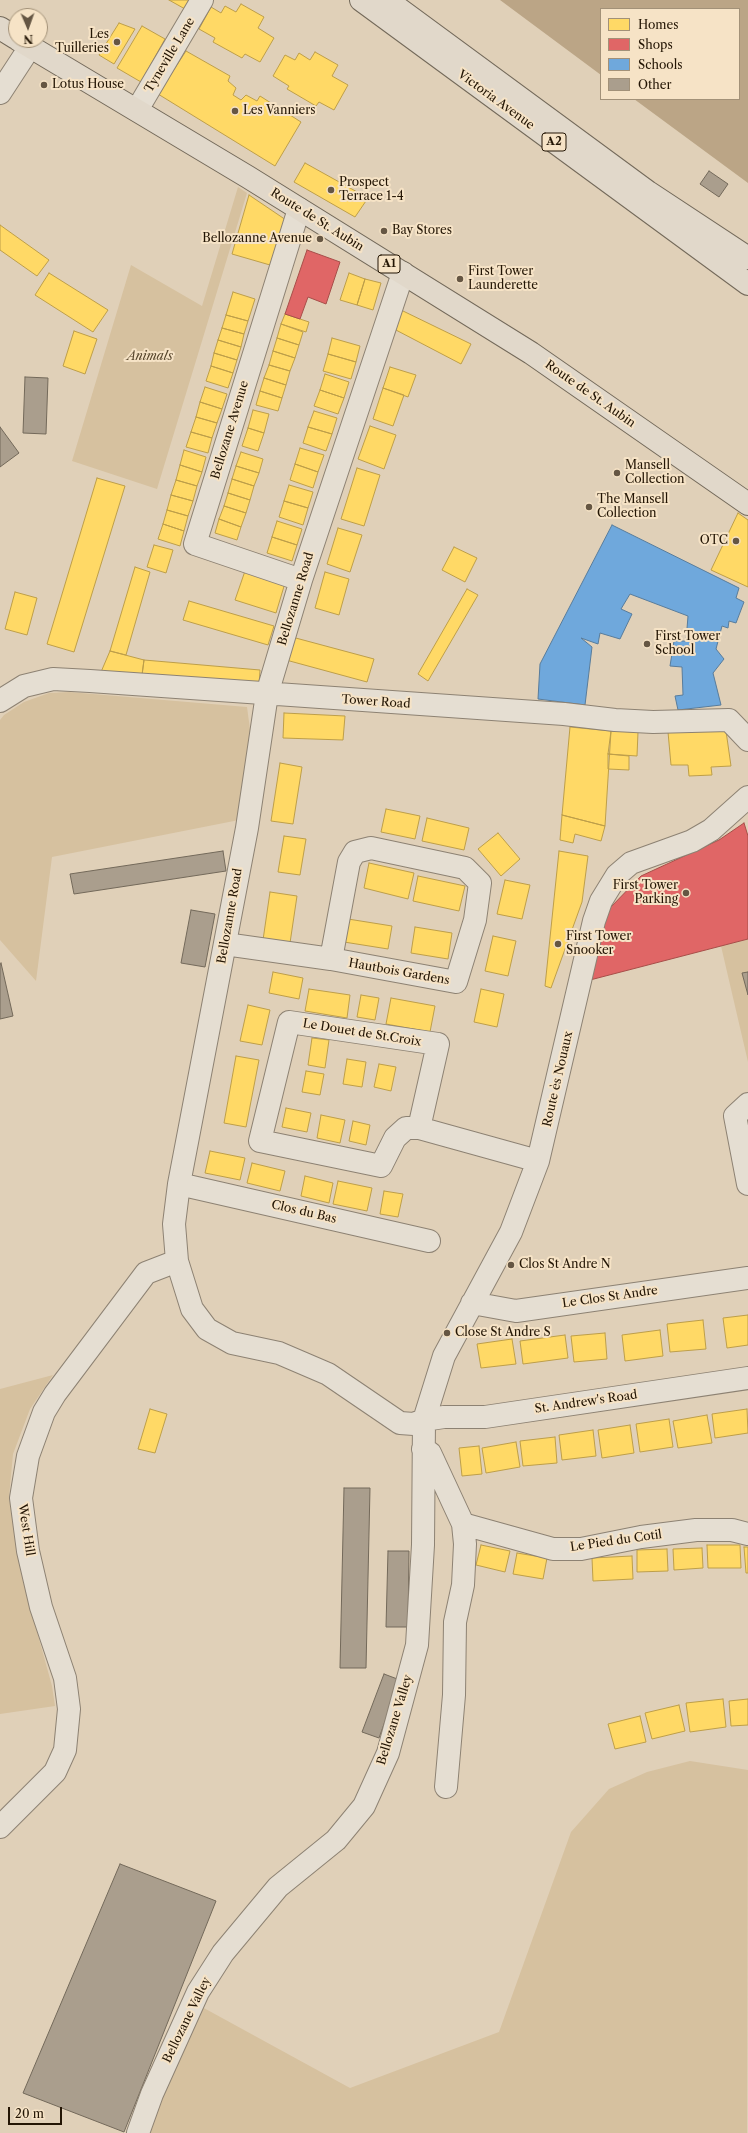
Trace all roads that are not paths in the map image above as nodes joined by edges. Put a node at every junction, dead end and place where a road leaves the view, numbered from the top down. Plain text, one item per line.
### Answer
1 (202, 0) edge
2 (361, 0) edge
3 (387, 0) edge
4 (19, 48) edge
5 (32, 48) edge
6 (0, 93) edge
7 (137, 110) junction
8 (299, 209) junction
9 (748, 258) edge
10 (403, 273) junction
11 (748, 284) edge
12 (748, 504) edge
13 (301, 580) junction
14 (267, 694) junction
15 (0, 701) edge
16 (748, 740) edge
17 (748, 797) edge
18 (226, 944) junction
19 (331, 959) junction
20 (748, 1104) edge
21 (419, 1128) junction
22 (538, 1161) junction
23 (179, 1184) junction
24 (748, 1184) edge
25 (428, 1241) dead end
26 (177, 1261) junction
27 (748, 1278) edge
28 (472, 1303) junction
29 (748, 1378) edge
30 (424, 1420) junction
31 (423, 1449) junction
32 (463, 1524) junction
33 (748, 1534) edge
34 (446, 1787) dead end
35 (0, 1827) edge
36 (138, 2133) edge

1 - 7 street, Tyneville Lane
2 - 11 main road, Victoria Avenue / A2
3 - 9 main road, Victoria Avenue / A2
4 - 6 street
5 - 7 main road, Route de St. Aubin / A1
7 - 8 main road, Route de St. Aubin / A1
8 - 10 main road, Route de St. Aubin / A1
8 - 13 street, Bellozane Avenue
10 - 12 main road, Route de St. Aubin / A1
10 - 13 street, Bellozanne Road
13 - 14 street, Bellozanne Road
14 - 15 street, Tower Road
14 - 16 street, Tower Road
14 - 18 street, Bellozanne Road
17 - 22 street, Route ès Nouaux
18 - 19 street, Hautbois Gardens
18 - 23 street, Bellozanne Road
19 - 19 street, Hautbois Gardens
20 - 24 street
21 - 21 street, Le Douet de St.Croix
21 - 22 street
22 - 28 street, Route ès Nouaux
23 - 25 street, Clos du Bas
23 - 26 street, Bellozanne Road
26 - 30 street, Bellozanne Road
26 - 35 street, West Hill
27 - 28 street, Le Clos St Andre
28 - 30 street, Route ès Nouaux
29 - 30 street, St. Andrew's Road
30 - 31 street, Bellozane Valley
31 - 32 street
31 - 36 street, Bellozane Valley
32 - 33 street, Le Pied du Cotil
32 - 34 street

